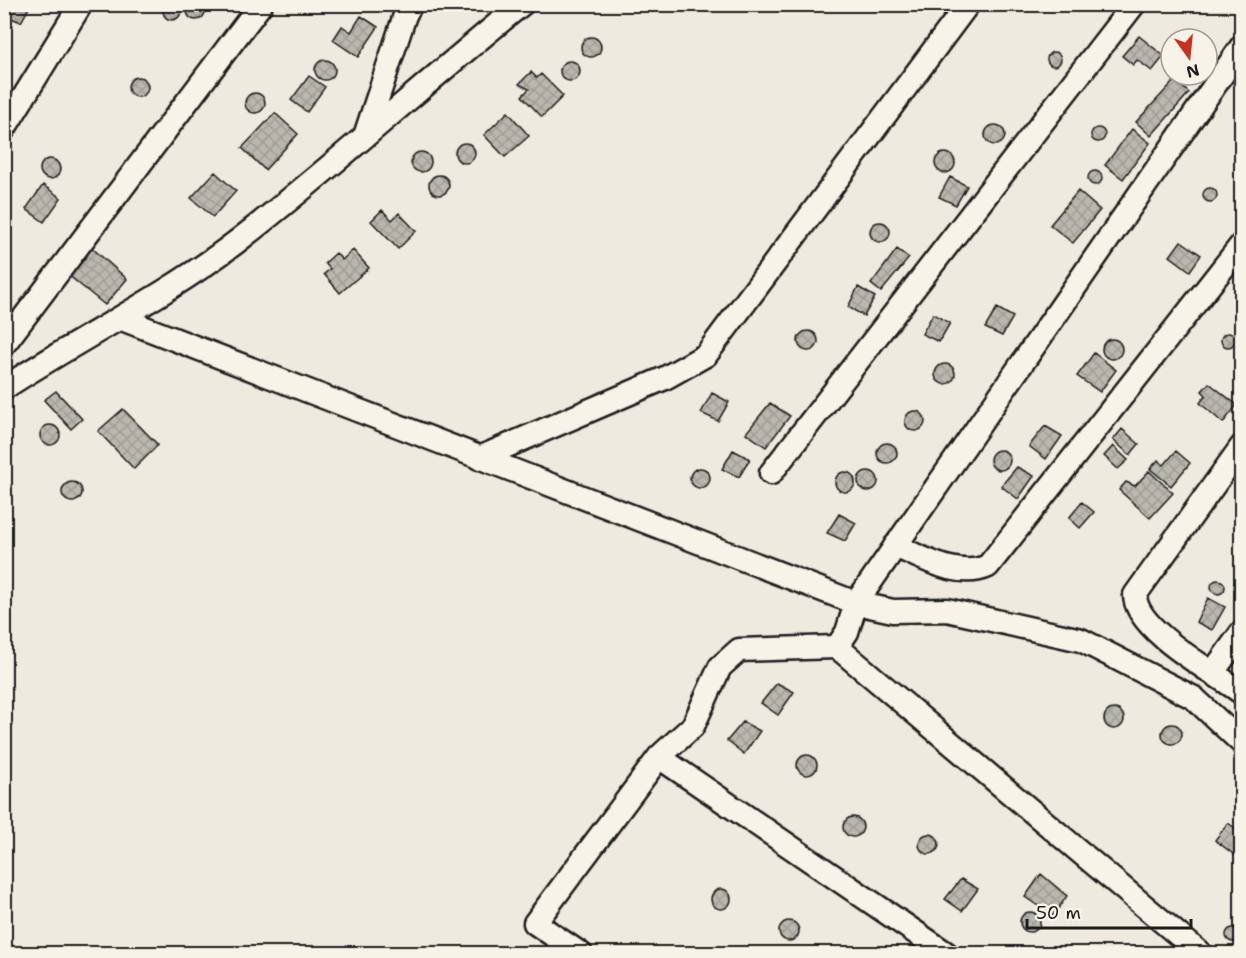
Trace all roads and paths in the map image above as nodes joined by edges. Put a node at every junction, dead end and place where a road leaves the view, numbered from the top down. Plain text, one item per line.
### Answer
1 (81, 4) edge
2 (261, 4) edge
3 (411, 4) edge
4 (522, 4) edge
5 (968, 4) edge
6 (1134, 4) edge
7 (1242, 46) edge
8 (4, 129) edge
9 (365, 137) junction
10 (1242, 244) edge
11 (122, 319) junction
12 (4, 344) edge
13 (4, 388) edge
14 (1242, 446) edge
15 (479, 458) junction
16 (771, 473) dead end
17 (895, 546) junction
18 (856, 603) junction
19 (1242, 632) edge
20 (837, 647) junction
21 (1213, 672) junction
22 (1242, 693) edge
23 (1242, 743) edge
24 (658, 757) junction
25 (581, 954) edge
26 (947, 954) edge
27 (1201, 954) edge

1 - 8 street
2 - 12 street
3 - 9 street
4 - 9 street
5 - 15 street
6 - 16 street
7 - 17 street
9 - 11 street
10 - 17 street
11 - 13 street
11 - 15 street
14 - 21 street
15 - 18 street
17 - 18 street
18 - 20 street
18 - 23 street
19 - 21 street
20 - 24 street
20 - 27 street
21 - 22 street
24 - 25 street
24 - 26 street

